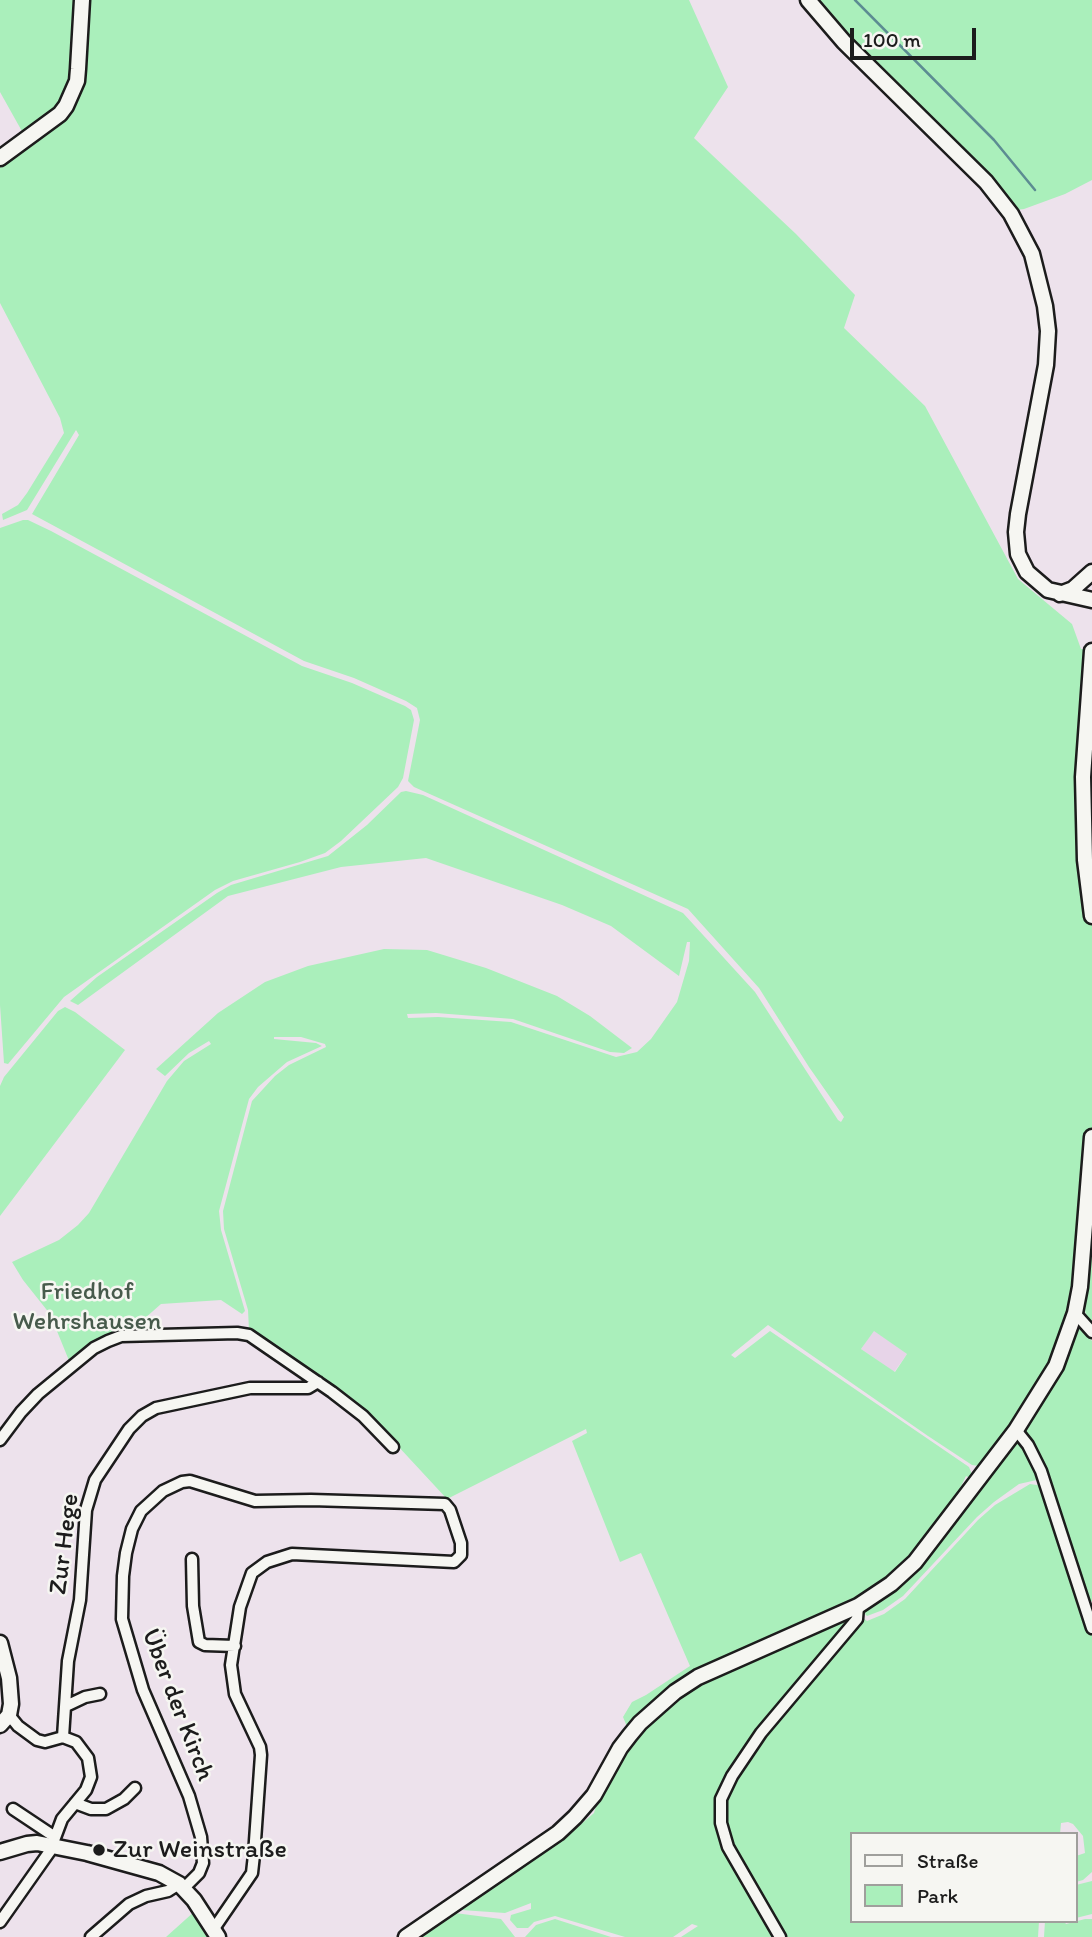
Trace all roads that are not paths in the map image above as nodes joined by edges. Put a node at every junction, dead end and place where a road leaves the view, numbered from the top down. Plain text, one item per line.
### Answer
1 (82, 0) edge
2 (808, 0) edge
3 (0, 158) edge
4 (1092, 572) edge
5 (1060, 594) junction
6 (1092, 600) edge
7 (1092, 651) edge
8 (1092, 916) edge
9 (1092, 1137) edge
10 (1075, 1312) junction
11 (1092, 1332) edge
12 (318, 1382) junction
13 (1016, 1430) junction
14 (0, 1440) edge
15 (393, 1447) dead end
16 (192, 1559) dead end
17 (858, 1606) junction
18 (1092, 1628) edge
19 (0, 1643) edge
20 (235, 1646) junction
21 (5, 1689) edge
22 (100, 1694) dead end
23 (66, 1706) junction
24 (4, 1720) edge
25 (63, 1737) junction
26 (135, 1788) dead end
27 (75, 1803) junction
28 (13, 1808) dead end
29 (54, 1841) junction
30 (0, 1852) edge
31 (181, 1886) junction
32 (13, 1902) junction
33 (0, 1904) edge
34 (0, 1922) edge
35 (216, 1934) edge
36 (91, 1937) edge
37 (406, 1937) edge
38 (780, 1937) edge

1 - 3 street
2 - 5 street
4 - 5 street
5 - 6 street
7 - 8 street
9 - 10 street
10 - 11 street
10 - 13 street
12 - 14 street
12 - 15 street
12 - 23 street, Zur Hege
13 - 17 street
13 - 18 street
16 - 20 street
17 - 37 street
17 - 38 street
19 - 21 street
20 - 31 street, Über der Kirch
20 - 35 street
21 - 24 street
22 - 23 street
23 - 25 street, Zur Hege
24 - 25 street
25 - 27 street
26 - 27 street
27 - 29 street
28 - 29 street
29 - 30 street
29 - 31 street
29 - 32 street
31 - 35 street
31 - 36 street
32 - 33 street
32 - 34 street

